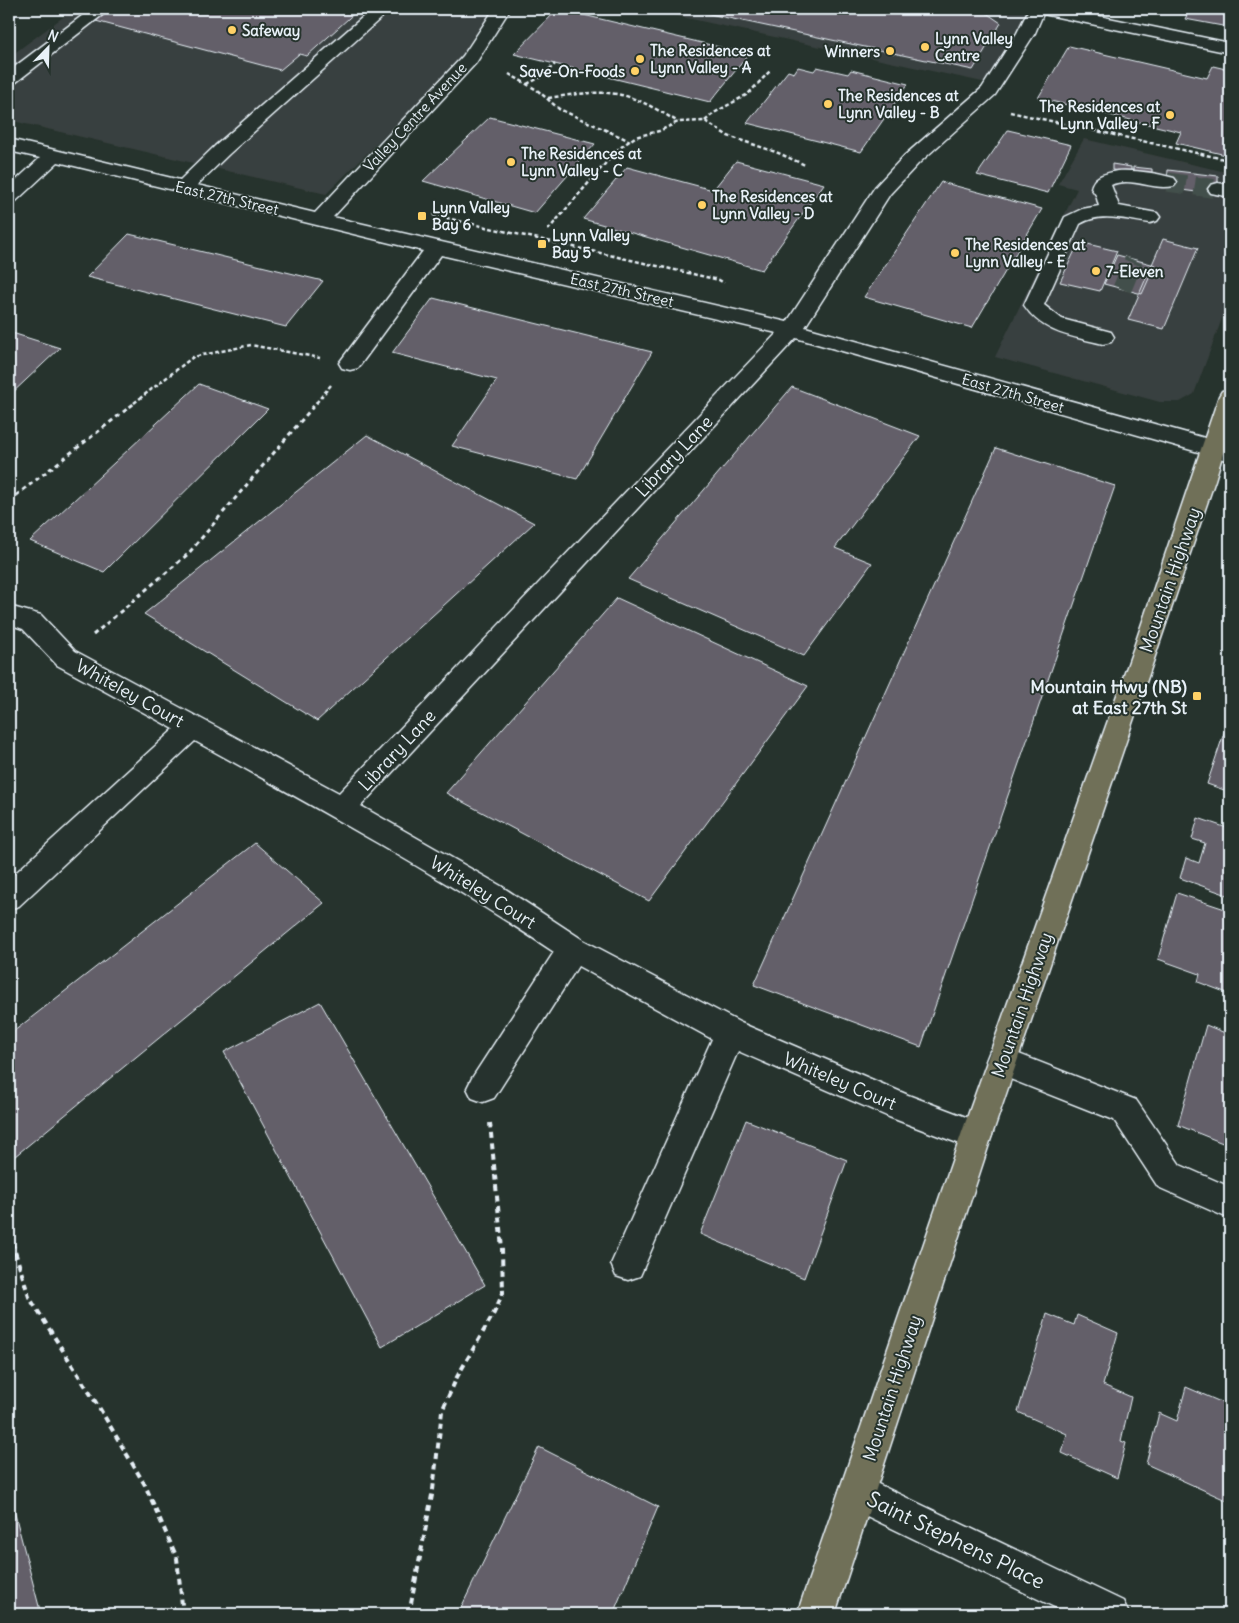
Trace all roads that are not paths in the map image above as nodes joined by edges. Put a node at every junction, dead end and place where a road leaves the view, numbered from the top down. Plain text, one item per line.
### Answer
1 (101, 9) edge
2 (382, 9) edge
3 (502, 9) edge
4 (1037, 9) edge
5 (1042, 9) edge
6 (1230, 48) edge
7 (9, 79) edge
8 (9, 145) edge
9 (54, 156) junction
10 (1167, 182) tunnel mouth
11 (183, 188) junction
12 (9, 197) edge
13 (1110, 212) junction
14 (1150, 217) dead end
15 (320, 219) junction
16 (436, 248) junction
17 (792, 330) junction
18 (1103, 337) dead end
19 (350, 363) road end
20 (1230, 396) edge
21 (1223, 451) edge
22 (9, 614) edge
23 (192, 728) junction
24 (342, 808) junction
25 (9, 897) edge
26 (573, 949) junction
27 (730, 1033) junction
28 (1001, 1061) junction
29 (483, 1088) road end
30 (976, 1135) junction
31 (1230, 1203) edge
32 (628, 1264) dead end
33 (857, 1492) junction
34 (816, 1614) edge
35 (1110, 1614) edge

1 - 7 street
2 - 11 street
3 - 15 street, Valley Centre Avenue
4 - 17 street, Library Lane
5 - 6 street
8 - 9 street, East 27th Street
9 - 11 street, East 27th Street
9 - 12 street
10 - 13 street
11 - 15 street, East 27th Street
13 - 14 street
13 - 18 street
15 - 16 street, East 27th Street
16 - 17 street, East 27th Street
16 - 19 street
17 - 21 street, East 27th Street
17 - 24 street, Library Lane
20 - 21 main road, Mountain Highway
21 - 28 main road, Mountain Highway
22 - 23 street, Whiteley Court
23 - 24 street, Whiteley Court
23 - 25 street
24 - 26 street, Whiteley Court
26 - 27 street, Whiteley Court
26 - 29 street
27 - 30 street, Whiteley Court
27 - 32 street
28 - 30 main road, Mountain Highway
28 - 31 street
30 - 33 main road, Mountain Highway
33 - 34 main road, Mountain Highway
33 - 35 street, Saint Stephens Place

